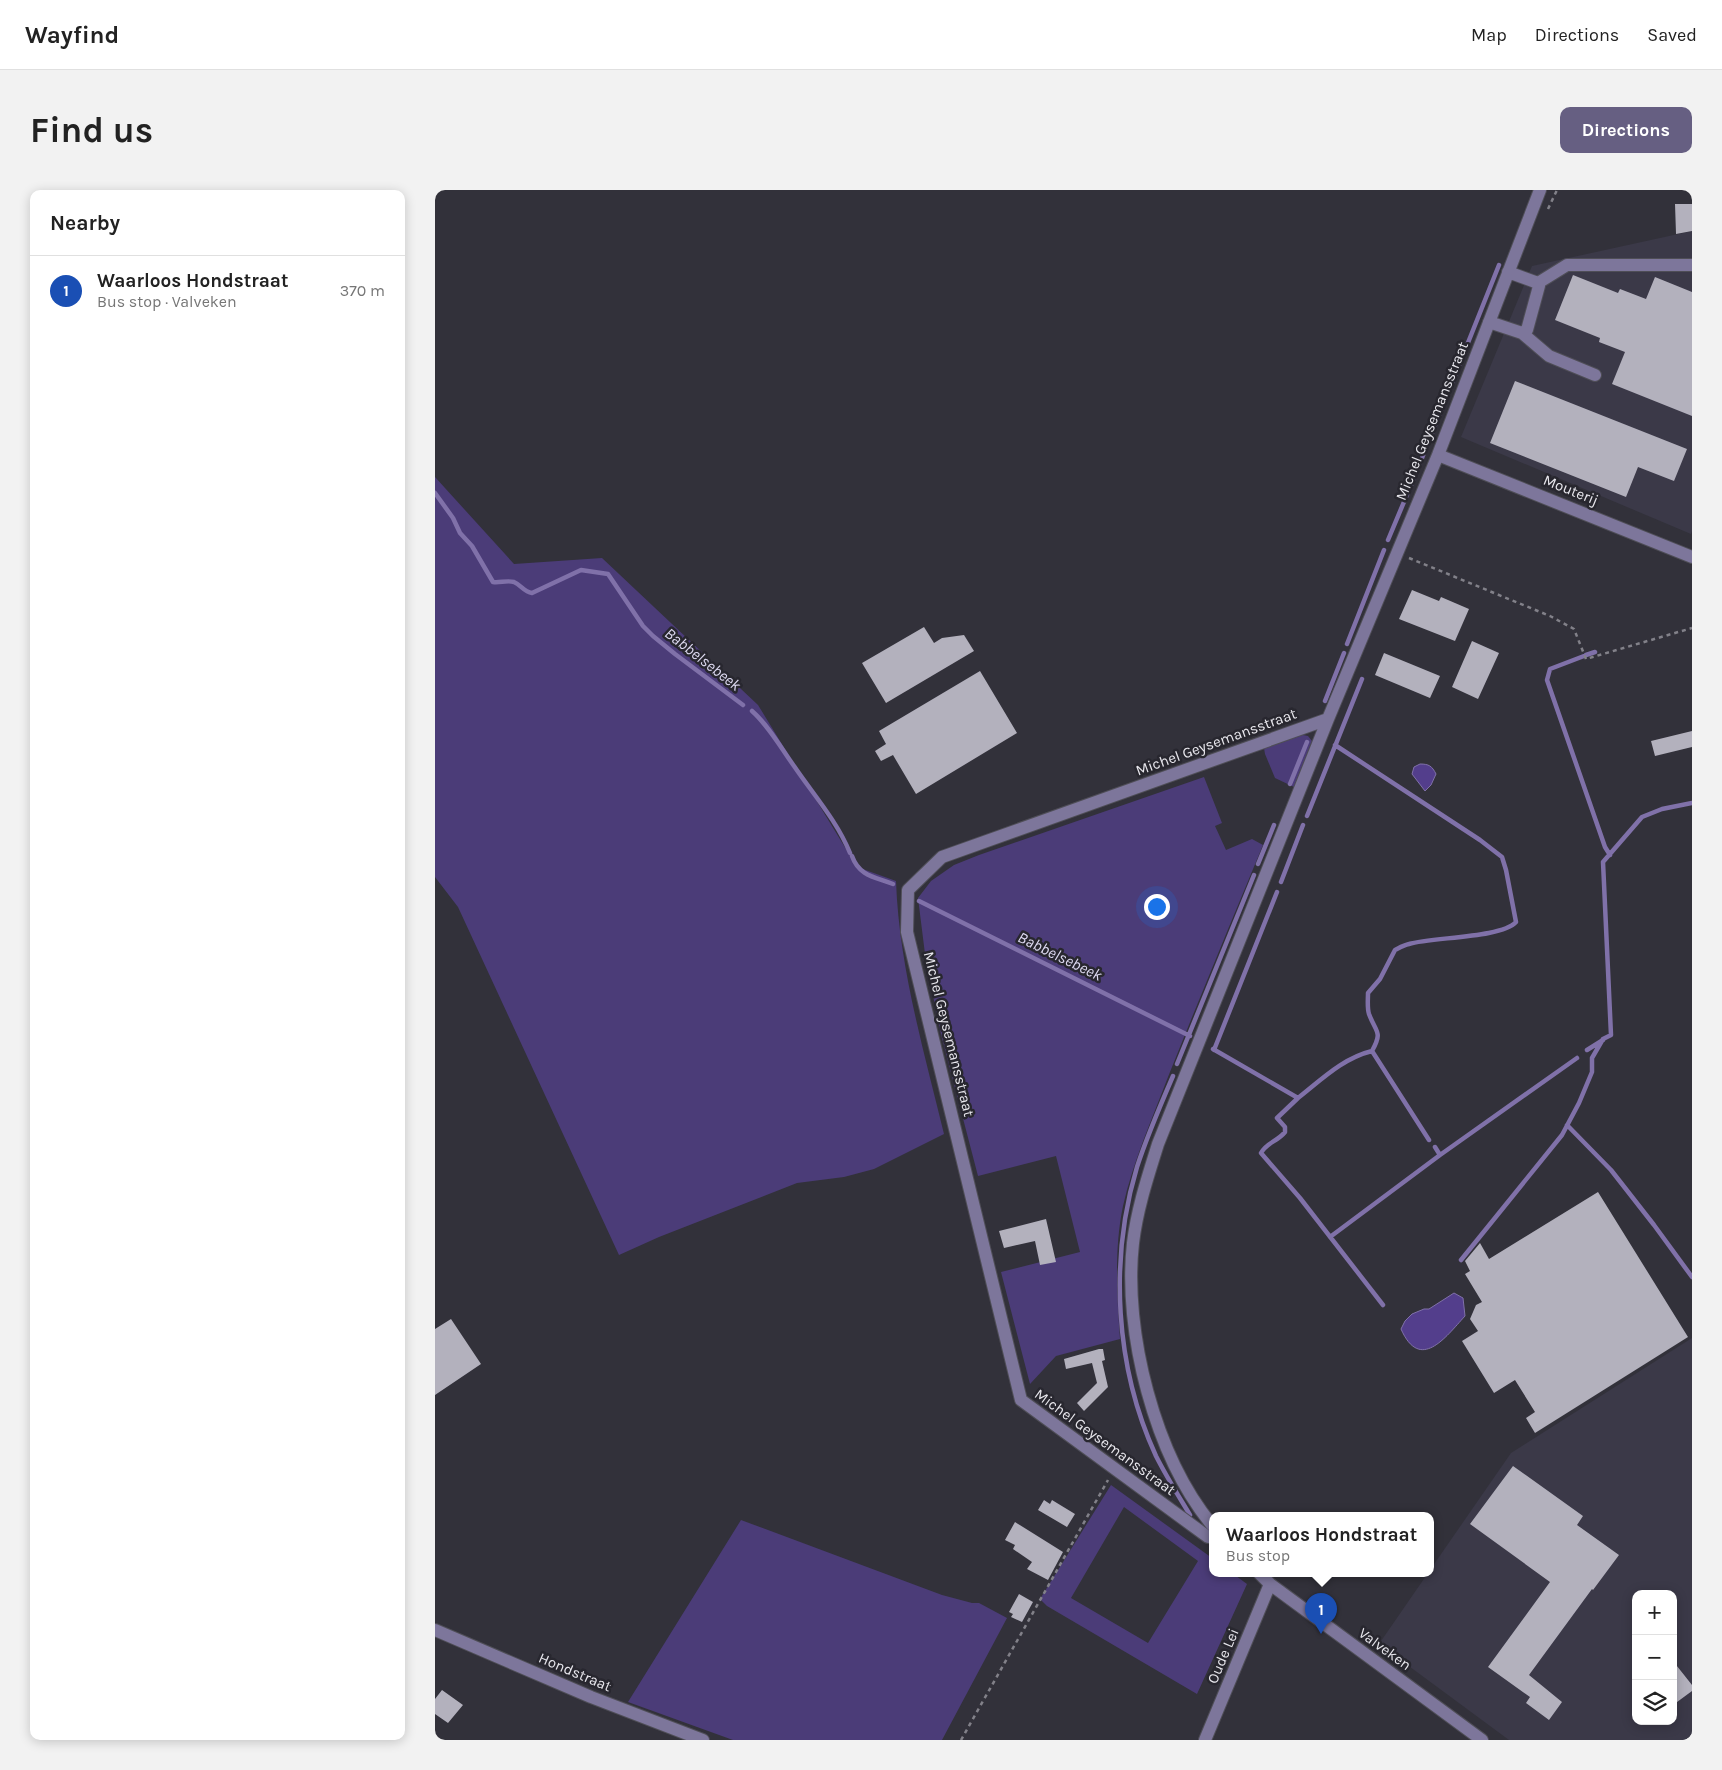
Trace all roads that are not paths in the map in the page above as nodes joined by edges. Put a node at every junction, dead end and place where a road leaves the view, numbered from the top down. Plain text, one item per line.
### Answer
1 (1540, 190) edge
2 (1692, 265) edge
3 (1508, 272) junction
4 (1538, 283) junction
5 (1489, 322) junction
6 (1522, 333) junction
7 (1595, 375) dead end
8 (1438, 455) junction
9 (1692, 556) edge
10 (1328, 719) junction
11 (1209, 1521) edge
12 (1209, 1537) edge
13 (1263, 1577) edge
14 (1270, 1584) junction
15 (435, 1630) edge
16 (703, 1740) edge
17 (1205, 1740) edge
18 (1482, 1740) edge

1 - 3 street, Michel Geysemansstraat
2 - 4 street
3 - 4 street
3 - 5 street, Michel Geysemansstraat
4 - 6 street
5 - 6 street
5 - 8 street, Michel Geysemansstraat
6 - 7 street
8 - 9 street, Mouterij
8 - 10 street, Michel Geysemansstraat
10 - 11 street, Michel Geysemansstraat
10 - 12 street, Michel Geysemansstraat
13 - 14 street
14 - 17 street, Oude Lei
14 - 18 street, Valveken
15 - 16 street, Hondstraat

